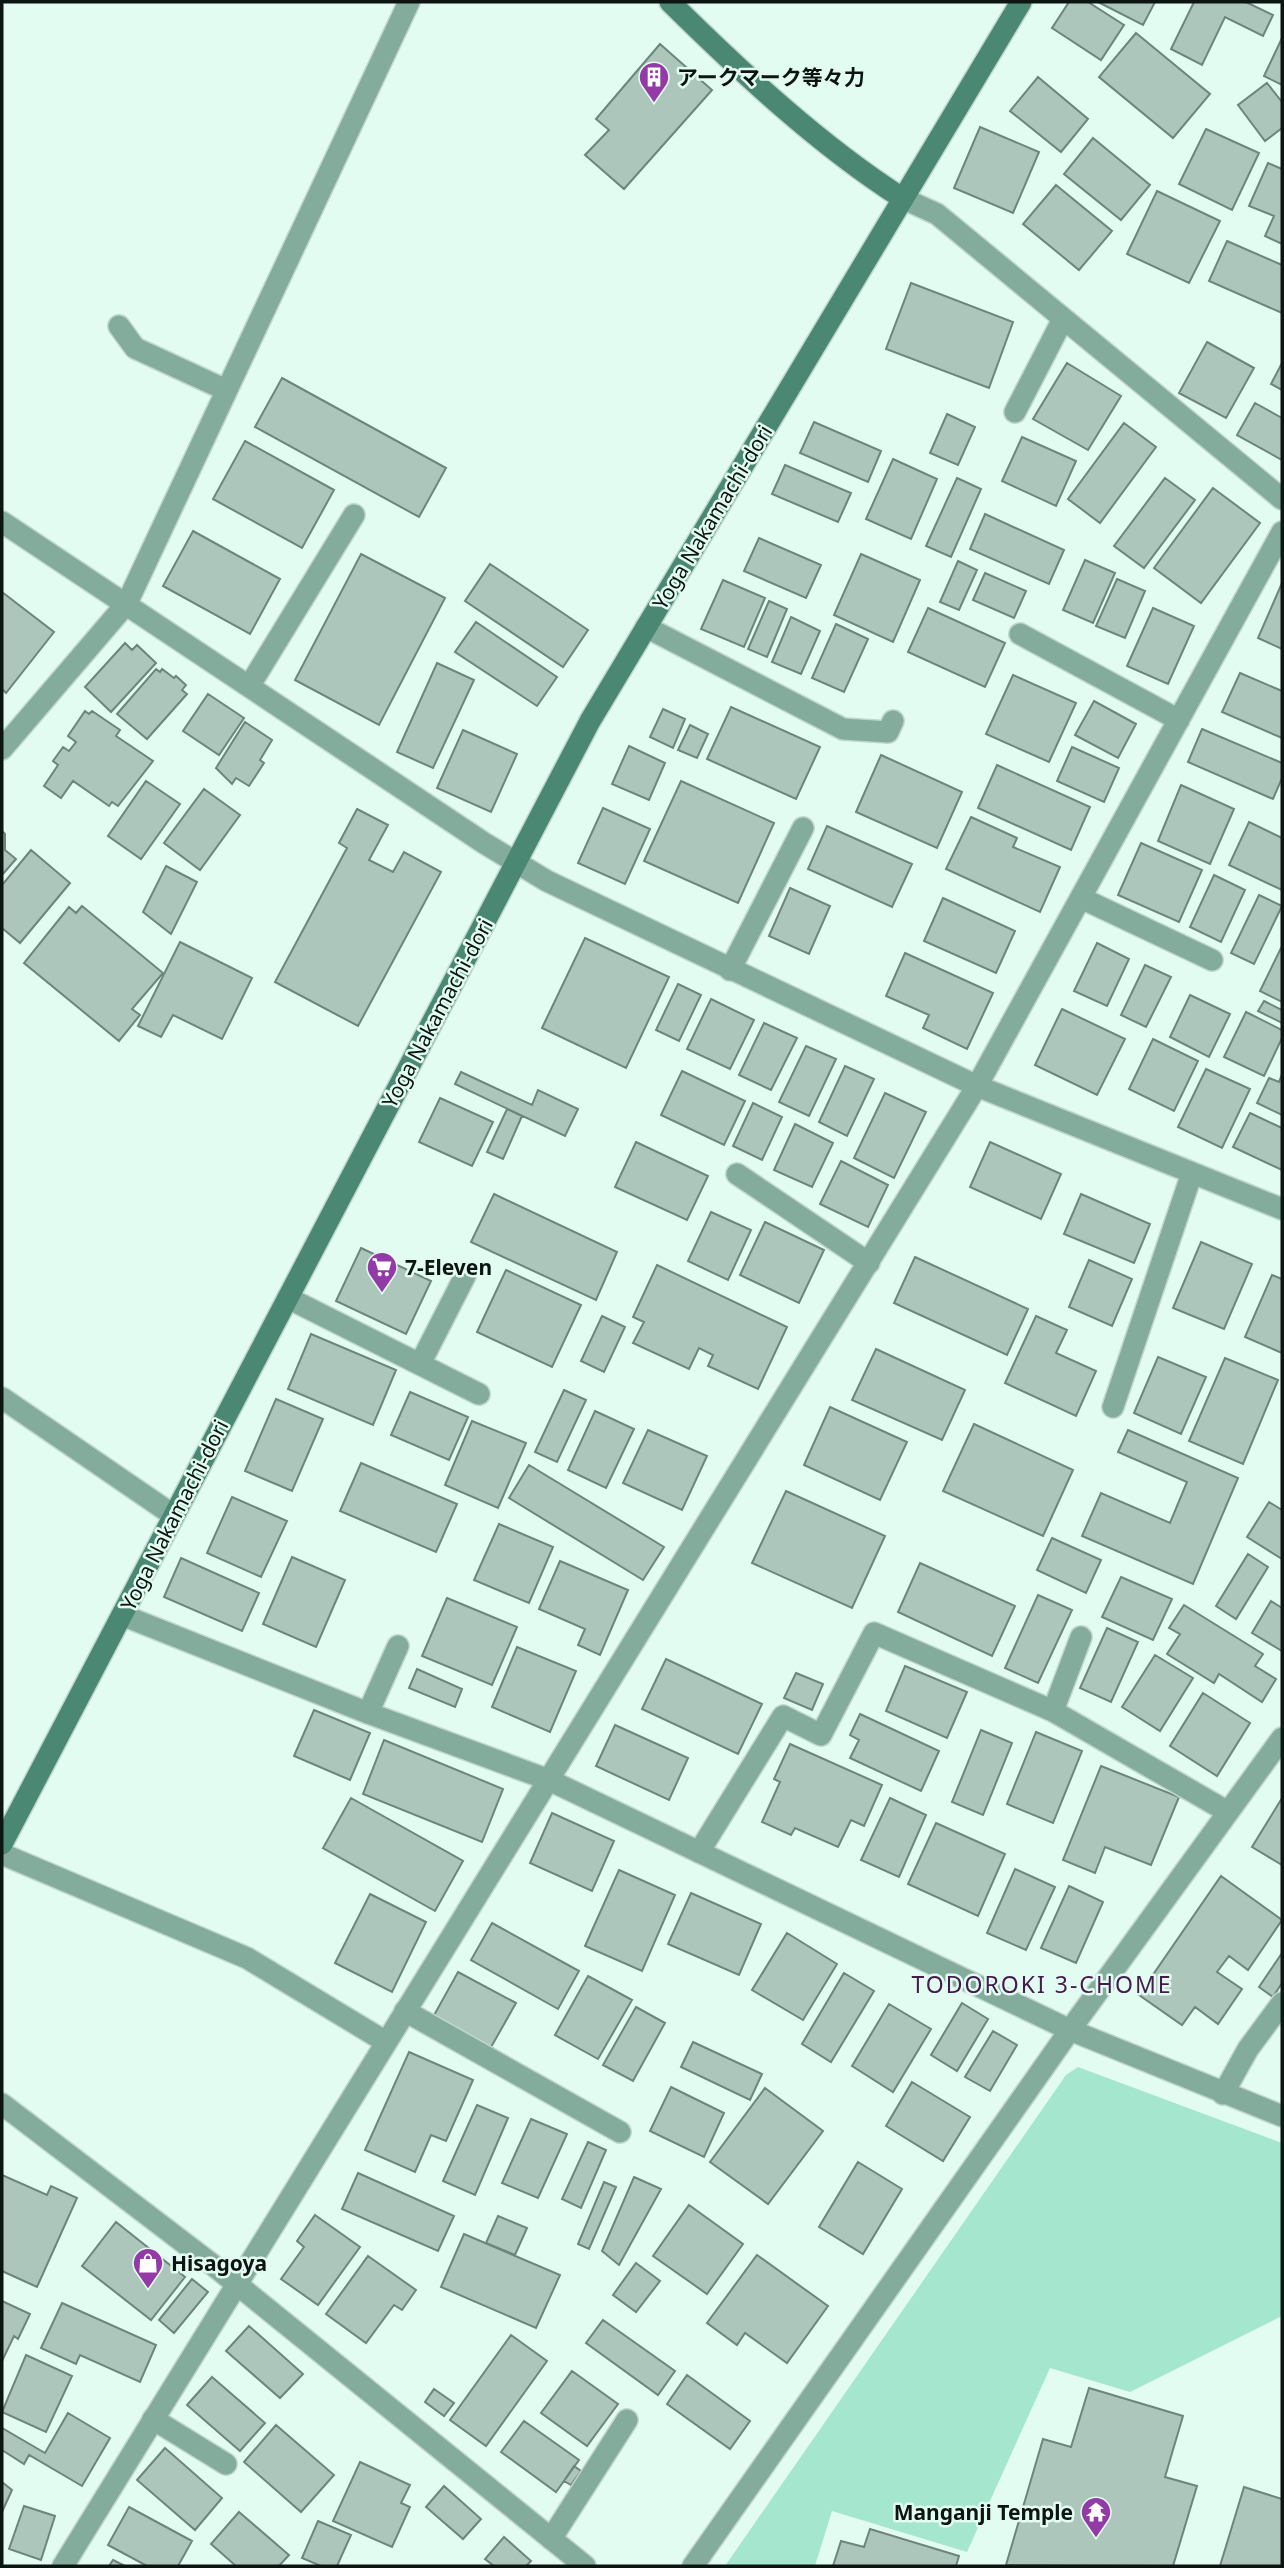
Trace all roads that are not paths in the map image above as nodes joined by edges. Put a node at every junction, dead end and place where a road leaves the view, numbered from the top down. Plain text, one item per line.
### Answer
1 (409, 2) edge
2 (670, 2) edge
3 (1021, 2) edge
4 (902, 198) junction
5 (1063, 319) junction
6 (119, 326) dead end
7 (226, 390) junction
8 (1015, 412) dead end
9 (1282, 499) edge
10 (354, 515) dead end
11 (2, 522) edge
12 (1282, 532) edge
13 (127, 603) junction
14 (646, 627) junction
15 (1020, 634) dead end
16 (250, 685) junction
17 (1179, 720) junction
18 (893, 721) dead end
19 (2, 749) edge
20 (803, 828) dead end
21 (515, 863) junction
22 (1081, 898) junction
23 (1212, 960) dead end
24 (730, 970) junction
25 (977, 1086) junction
26 (1192, 1173) junction
27 (737, 1174) dead end
28 (1282, 1209) edge
29 (869, 1262) junction
30 (465, 1276) dead end
31 (288, 1298) junction
32 (420, 1364) junction
33 (479, 1394) dead end
34 (2, 1398) edge
35 (1113, 1407) dead end
36 (173, 1515) junction
37 (122, 1615) junction
38 (1082, 1637) dead end
39 (398, 1646) dead end
40 (1053, 1711) junction
41 (369, 1713) junction
42 (1279, 1748) edge
43 (550, 1780) junction
44 (1228, 1812) junction
45 (2, 1844) edge
46 (699, 1852) junction
47 (2, 1854) edge
48 (1282, 2003) edge
49 (405, 2011) junction
50 (1070, 2031) junction
51 (386, 2042) junction
52 (1223, 2094) junction
53 (2, 2104) edge
54 (1282, 2116) edge
55 (620, 2132) dead end
56 (236, 2284) junction
57 (153, 2419) junction
58 (627, 2420) dead end
59 (226, 2464) dead end
60 (551, 2539) junction
61 (63, 2566) edge
62 (585, 2566) edge
63 (693, 2566) edge

1 - 7 street
2 - 4 street
3 - 4 street, Yoga Nakamachi-dori
4 - 5 street
4 - 14 street, Yoga Nakamachi-dori
5 - 8 street
5 - 9 street
6 - 7 street
7 - 13 street
10 - 16 street
11 - 13 street
12 - 17 street
13 - 16 street
13 - 19 street
14 - 18 street
14 - 21 street, Yoga Nakamachi-dori
15 - 17 street
16 - 21 street
17 - 22 street
20 - 24 street
21 - 24 street
21 - 31 street, Yoga Nakamachi-dori
22 - 23 street
22 - 25 street
24 - 25 street
25 - 26 street
25 - 29 street
26 - 28 street
26 - 35 street
27 - 29 street
29 - 43 street
30 - 32 street
31 - 32 street
31 - 36 street, Yoga Nakamachi-dori
32 - 33 street
34 - 36 street
36 - 37 street, Yoga Nakamachi-dori
37 - 41 street
37 - 45 street, Yoga Nakamachi-dori
38 - 40 street
39 - 41 street
40 - 44 street
40 - 46 street
41 - 43 street
42 - 44 street
43 - 46 street
43 - 49 street
44 - 50 street
46 - 50 street
47 - 51 street
48 - 52 street
49 - 51 street
49 - 55 street
50 - 52 street
50 - 63 street
51 - 56 street
52 - 54 street
53 - 56 street
56 - 57 street
56 - 60 street
57 - 59 street
57 - 61 street
58 - 60 street
60 - 62 street

